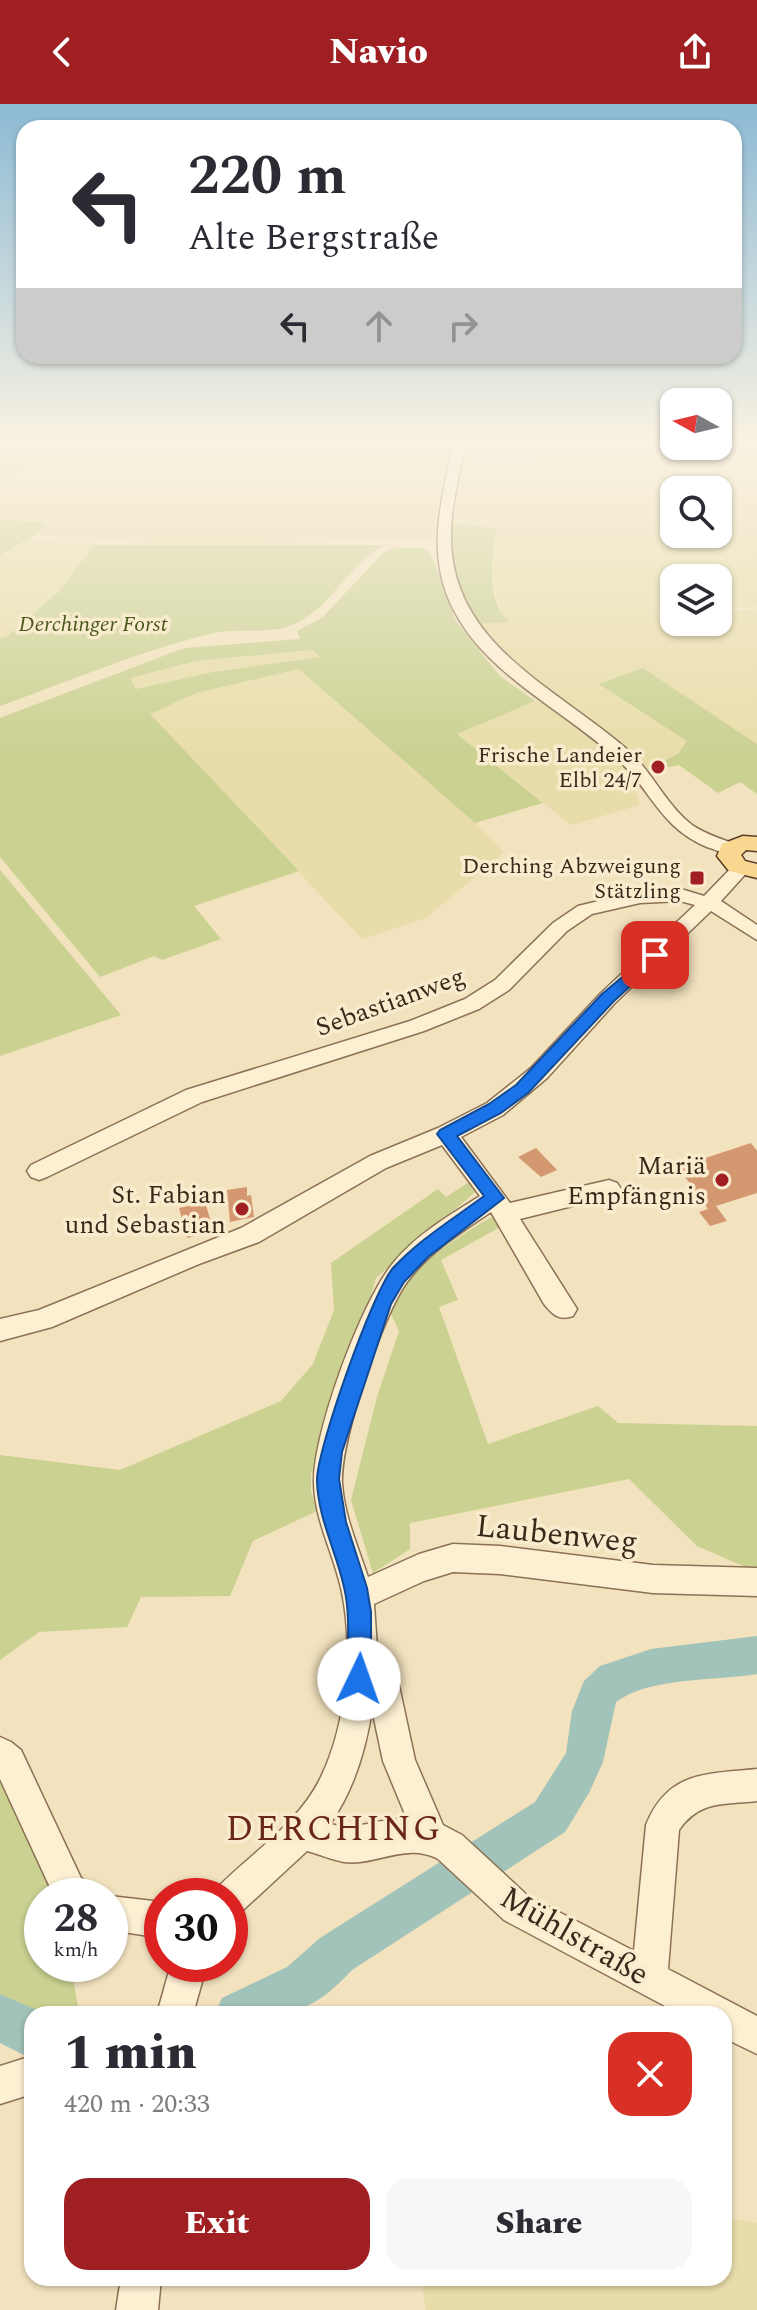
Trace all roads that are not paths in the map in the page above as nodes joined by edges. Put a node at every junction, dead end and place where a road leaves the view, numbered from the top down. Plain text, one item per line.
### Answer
1 (444, 547) edge
2 (757, 844) edge
3 (743, 863) edge
4 (711, 902) junction
5 (757, 934) edge
6 (446, 1134) junction
7 (39, 1171) dead end
8 (609, 1189) dead end
9 (500, 1206) junction
10 (564, 1309) dead end
11 (0, 1330) edge
12 (757, 1582) edge
13 (357, 1597) junction
14 (361, 1656) junction
15 (0, 1753) edge
16 (757, 1785) edge
17 (303, 1833) junction
18 (431, 1837) junction
19 (63, 1878) edge
20 (248, 1883) edge
21 (649, 1978) junction
22 (184, 1982) edge
23 (177, 2006) edge
24 (702, 2006) edge
25 (732, 2022) edge
26 (757, 2036) edge
27 (24, 2078) edge
28 (0, 2085) edge
29 (140, 2286) edge
30 (137, 2310) edge

1 - 3 street
2 - 3 main road
3 - 4 street
4 - 5 street
4 - 6 street
4 - 7 street, Sebastianweg
6 - 9 street
6 - 11 street
8 - 9 street
9 - 10 street
9 - 13 street
12 - 13 street, Laubenweg
13 - 14 street
14 - 17 street
14 - 18 street
15 - 19 street
16 - 21 street
17 - 18 street
17 - 20 street
18 - 21 street, Mühlstraße
21 - 24 street, Mühlstraße
22 - 23 street
25 - 26 street
27 - 28 street
29 - 30 street

